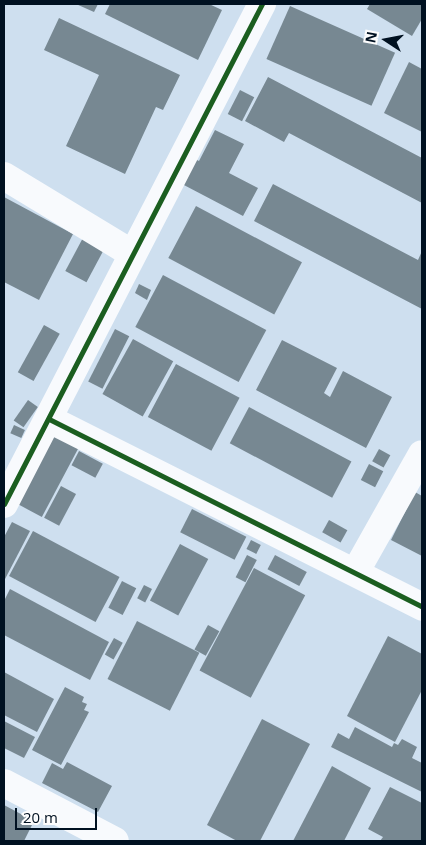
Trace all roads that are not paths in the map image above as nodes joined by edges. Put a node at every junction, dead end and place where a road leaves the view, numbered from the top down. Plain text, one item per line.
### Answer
1 (262, 4) edge
2 (4, 176) edge
3 (131, 253) junction
4 (49, 419) junction
5 (422, 454) edge
6 (4, 504) edge
7 (356, 571) junction
8 (422, 606) edge
9 (4, 783) edge
10 (115, 841) edge

1 - 3 street
2 - 3 street
3 - 4 street
4 - 6 street
4 - 7 street
5 - 7 street
7 - 8 street
9 - 10 street

